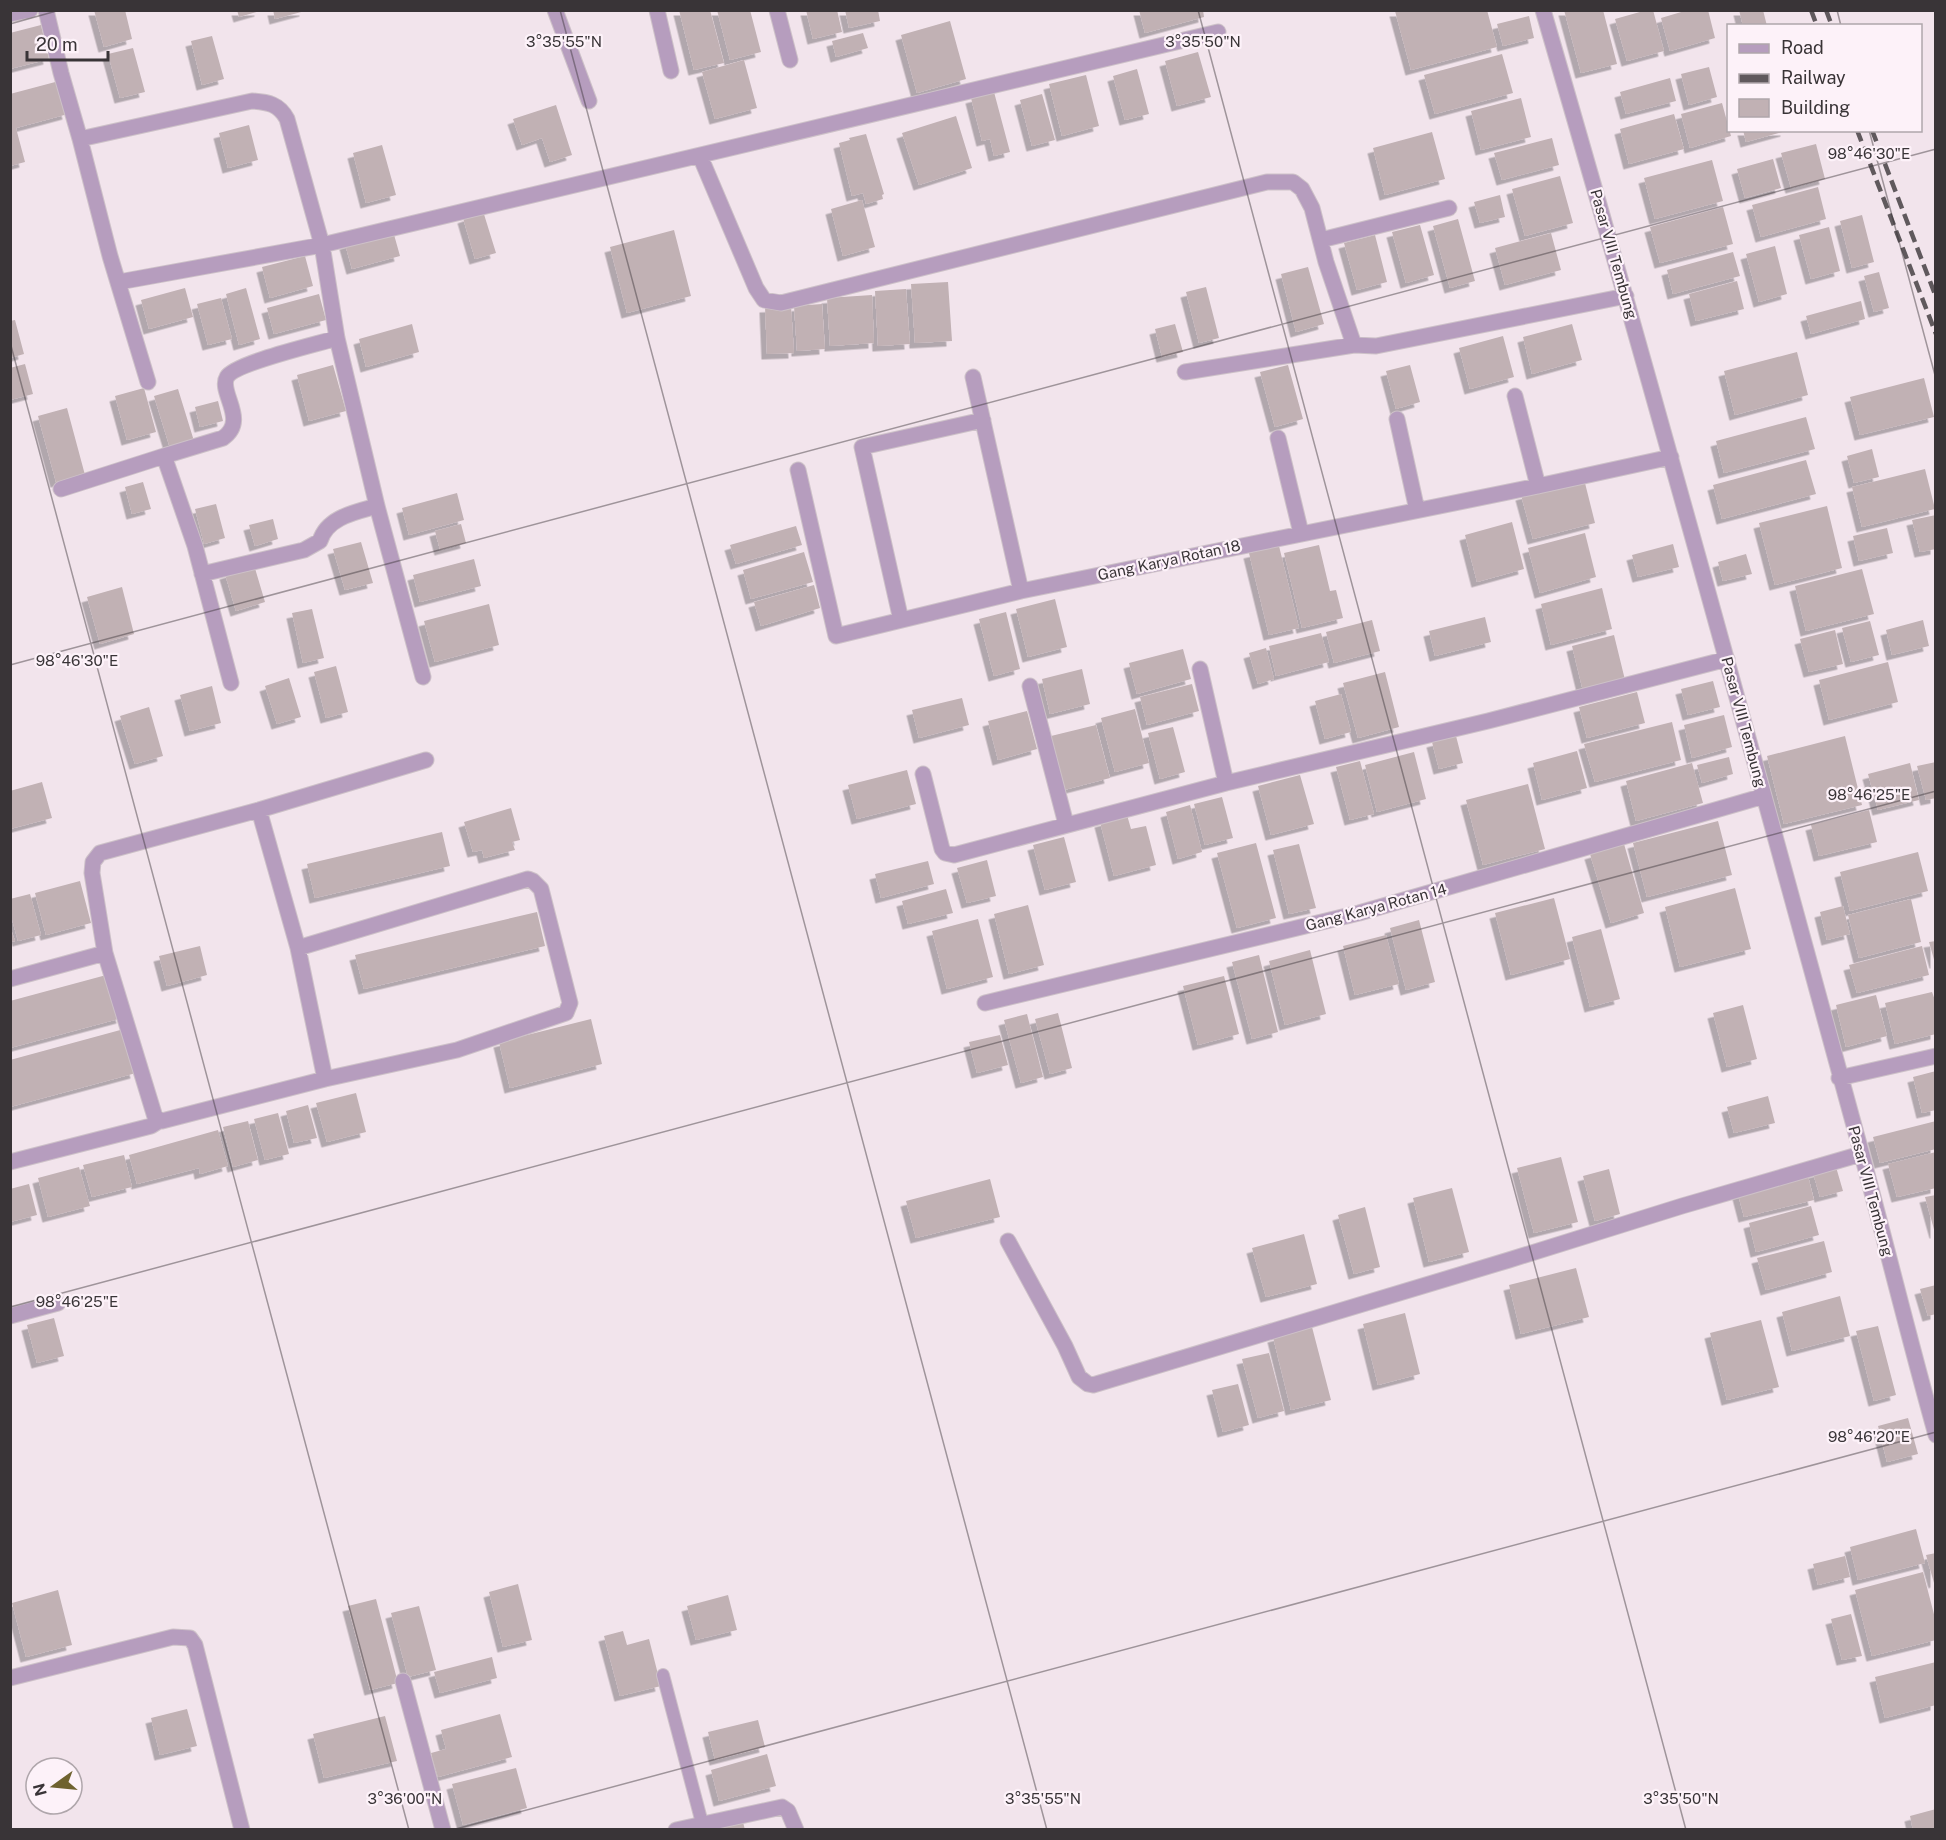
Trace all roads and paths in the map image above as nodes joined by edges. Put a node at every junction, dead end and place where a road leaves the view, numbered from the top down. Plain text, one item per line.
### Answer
1 (30, 10) edge
2 (46, 10) edge
3 (555, 10) edge
4 (657, 10) edge
5 (777, 10) edge
6 (1543, 10) edge
7 (10, 14) edge
8 (1218, 32) dead end
9 (790, 60) dead end
10 (671, 71) dead end
11 (589, 101) dead end
12 (80, 139) junction
13 (700, 156) junction
14 (1449, 208) dead end
15 (1321, 240) junction
16 (322, 244) junction
17 (119, 282) junction
18 (1626, 296) junction
19 (337, 338) junction
20 (1354, 345) junction
21 (1185, 372) dead end
22 (973, 377) dead end
23 (148, 382) dead end
24 (1515, 396) dead end
25 (1397, 419) dead end
26 (983, 420) junction
27 (1278, 438) dead end
28 (164, 456) junction
29 (1671, 457) junction
30 (798, 470) dead end
31 (1538, 486) junction
32 (62, 489) dead end
33 (377, 506) junction
34 (1417, 510) junction
35 (1301, 533) junction
36 (202, 574) junction
37 (1021, 591) junction
38 (901, 620) junction
39 (1726, 659) junction
40 (1200, 669) dead end
41 (423, 677) dead end
42 (231, 683) dead end
43 (1030, 686) dead end
44 (426, 760) dead end
45 (923, 774) dead end
46 (1226, 783) junction
47 (1764, 796) junction
48 (259, 810) junction
49 (1066, 824) junction
50 (298, 948) junction
51 (105, 953) junction
52 (10, 979) edge
53 (985, 1003) dead end
54 (1935, 1056) edge
55 (1839, 1078) junction
56 (325, 1079) junction
57 (159, 1121) junction
58 (1862, 1154) junction
59 (10, 1162) edge
60 (1008, 1241) dead end
61 (58, 1303) dead end
62 (10, 1316) edge
63 (1935, 1435) edge
64 (663, 1675) dead end
65 (10, 1678) edge
66 (403, 1681) dead end
67 (702, 1823) junction
68 (242, 1830) edge
69 (443, 1830) edge
70 (676, 1830) edge
71 (795, 1830) edge

1 - 7 street
2 - 12 street
3 - 11 street
4 - 10 street
5 - 9 street
6 - 18 street, Pasar VIII Tembung
8 - 13 street
12 - 16 street
12 - 17 street
13 - 15 street
13 - 16 street
14 - 15 street
15 - 20 street
16 - 17 street
16 - 19 street
17 - 23 street
18 - 20 street
18 - 29 street, Pasar VIII Tembung
19 - 28 street
19 - 33 street
20 - 21 street
22 - 26 street
24 - 31 street
25 - 34 street
26 - 37 street
26 - 38 street
27 - 35 street
28 - 32 street
28 - 36 street
29 - 31 street, Gang Karya Rotan 18
29 - 39 street, Pasar VIII Tembung
30 - 38 street, Gang Karya Rotan 18
31 - 34 street, Gang Karya Rotan 18
33 - 36 street
33 - 41 street
34 - 35 street, Gang Karya Rotan 18
35 - 37 street, Gang Karya Rotan 18
36 - 42 street
37 - 38 street, Gang Karya Rotan 18
39 - 46 street
39 - 47 street, Pasar VIII Tembung
40 - 46 street
43 - 49 street
44 - 48 street
45 - 49 street
46 - 49 street
47 - 53 street, Gang Karya Rotan 14
47 - 55 street, Pasar VIII Tembung
48 - 50 street
48 - 51 street
50 - 56 street
50 - 56 street
51 - 52 street
51 - 57 street
54 - 55 street
55 - 58 street, Pasar VIII Tembung
56 - 57 street
57 - 59 street
58 - 60 street
58 - 63 street, Pasar VIII Tembung
61 - 62 street
64 - 67 lane
65 - 68 street
66 - 69 street
67 - 70 street
67 - 71 street

